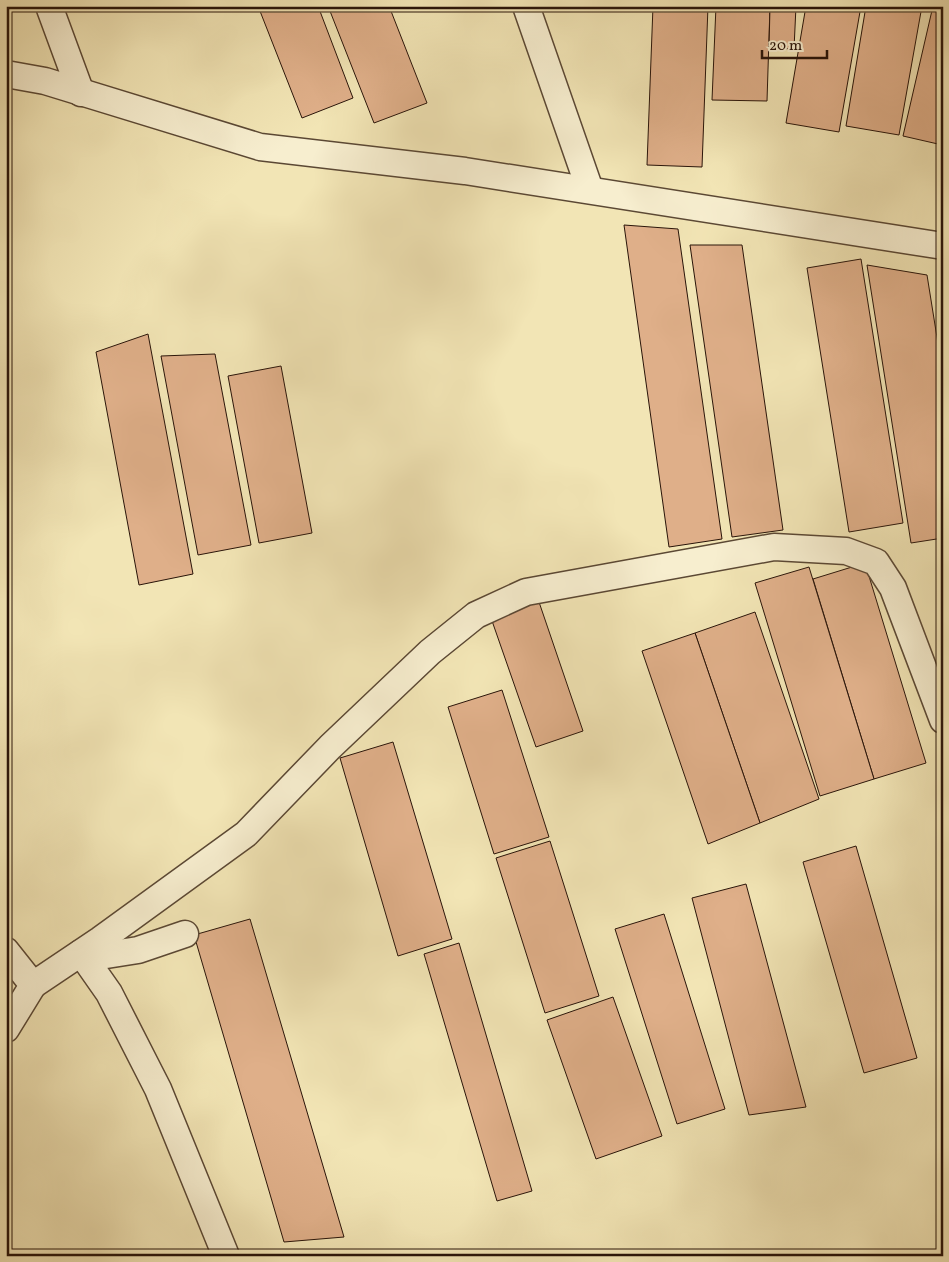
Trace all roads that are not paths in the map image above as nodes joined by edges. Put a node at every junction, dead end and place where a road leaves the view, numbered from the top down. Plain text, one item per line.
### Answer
1 (49, 6) edge
2 (526, 6) edge
3 (6, 74) edge
4 (81, 93) junction
5 (590, 190) junction
6 (943, 246) edge
7 (943, 720) edge
8 (185, 934) dead end
9 (6, 951) edge
10 (81, 953) junction
11 (33, 985) junction
12 (6, 1029) edge
13 (226, 1256) edge

1 - 4 street
2 - 5 street
3 - 4 street
4 - 5 street
5 - 6 street
7 - 10 street
8 - 10 street
9 - 11 street
10 - 11 street
10 - 13 street
11 - 12 street

